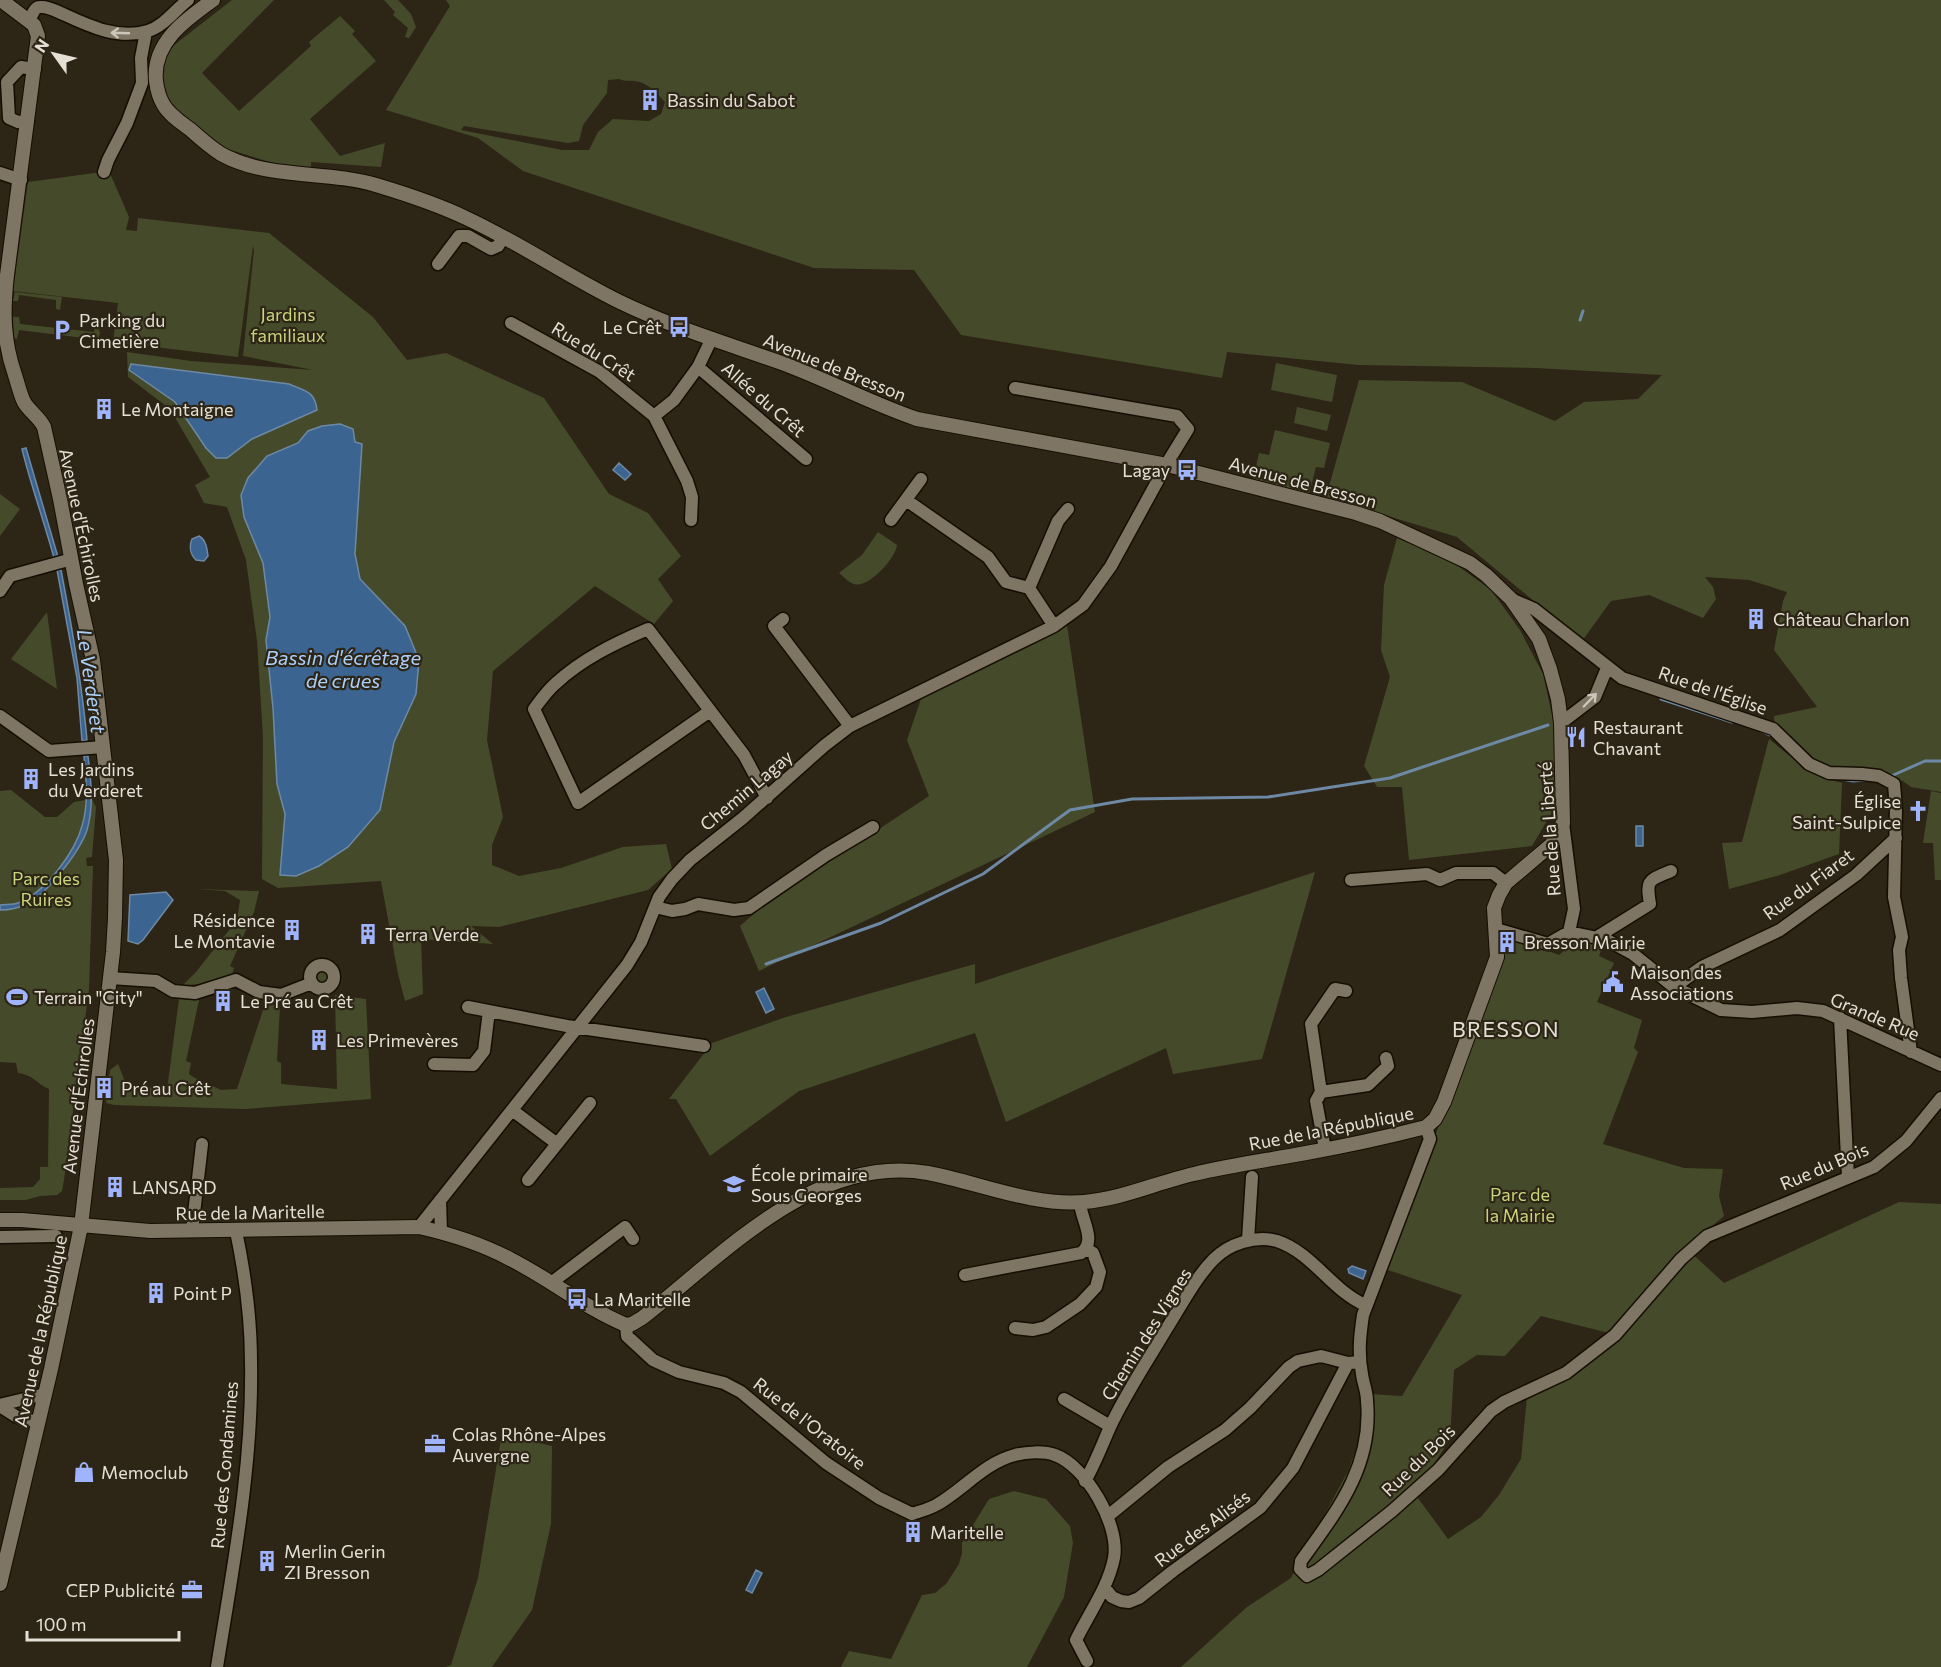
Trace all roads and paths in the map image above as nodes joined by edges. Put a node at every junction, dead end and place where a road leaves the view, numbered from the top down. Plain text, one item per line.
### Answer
1 (1, 0) edge
2 (188, 0) edge
3 (213, 0) edge
4 (29, 21) junction
5 (146, 32) junction
6 (34, 69) junction
7 (28, 122) junction
8 (104, 172) dead end
9 (0, 173) edge
10 (21, 180) junction
11 (503, 238) junction
12 (438, 264) dead end
13 (511, 322) dead end
14 (712, 338) junction
15 (698, 367) junction
16 (1015, 388) dead end
17 (654, 416) junction
18 (806, 459) dead end
19 (1167, 465) junction
20 (921, 479) dead end
21 (906, 500) junction
22 (1068, 509) dead end
23 (691, 520) dead end
24 (891, 520) dead end
25 (69, 560) junction
26 (1029, 588) junction
27 (0, 591) edge
28 (1511, 598) junction
29 (783, 619) dead end
30 (1054, 626) junction
31 (1607, 668) junction
32 (710, 711) junction
33 (0, 716) edge
34 (1561, 723) junction
35 (850, 726) junction
36 (92, 748) junction
37 (767, 798) junction
38 (1563, 823) junction
39 (873, 826) dead end
40 (1896, 838) junction
41 (1671, 871) dead end
42 (1351, 880) dead end
43 (1506, 883) junction
44 (655, 907) junction
45 (1496, 929) junction
46 (1569, 932) junction
47 (1597, 937) junction
48 (110, 978) junction
49 (312, 983) dead end
50 (1674, 987) junction
51 (1346, 991) dead end
52 (468, 1008) dead end
53 (489, 1011) junction
54 (1840, 1018) junction
55 (578, 1027) junction
56 (704, 1046) dead end
57 (1911, 1052) junction
58 (1386, 1058) dead end
59 (434, 1064) dead end
60 (1941, 1065) edge
61 (1321, 1092) junction
62 (1941, 1098) edge
63 (590, 1103) dead end
64 (512, 1110) junction
65 (1426, 1127) junction
66 (556, 1143) junction
67 (202, 1144) dead end
68 (1325, 1149) junction
69 (1252, 1177) dead end
70 (1848, 1177) junction
71 (528, 1180) dead end
72 (440, 1200) junction
73 (1080, 1202) junction
74 (0, 1213) edge
75 (0, 1220) edge
76 (81, 1226) junction
77 (419, 1227) junction
78 (192, 1231) junction
79 (236, 1231) junction
80 (441, 1232) junction
81 (56, 1236) dead end
82 (0, 1237) edge
83 (633, 1239) dead end
84 (1248, 1240) junction
85 (1086, 1250) junction
86 (964, 1275) dead end
87 (551, 1283) junction
88 (1365, 1305) junction
89 (626, 1325) junction
90 (1015, 1328) dead end
91 (1354, 1362) junction
92 (45, 1394) junction
93 (1064, 1399) dead end
94 (0, 1405) edge
95 (38, 1422) junction
96 (1110, 1426) junction
97 (1085, 1481) junction
98 (1108, 1516) junction
99 (0, 1584) edge
100 (1105, 1588) junction
101 (1088, 1661) dead end
102 (217, 1667) edge

1 - 4 street
2 - 5 street
3 - 11 street, Avenue de Bresson
5 -> 4 street
4 - 6 street, Avenue d'Échirolles
5 - 8 street
6 - 7 street, Avenue d'Échirolles
6 - 7 street
7 - 10 street, Avenue d'Échirolles
9 - 10 street
10 - 25 street, Avenue d'Échirolles
11 - 12 street
11 - 14 street, Avenue de Bresson
13 - 17 street, Rue du Crêt
14 - 15 street
14 - 19 street, Avenue de Bresson
15 - 17 street
15 - 18 street, Allée du Crêt
16 - 19 street, Chemin Lagay
17 - 23 street, Rue du Crêt
19 - 28 street, Avenue de Bresson
19 - 30 street, Chemin Lagay
20 - 21 street
21 - 24 street
21 - 26 street
22 - 26 street
25 - 27 street
25 - 36 street, Avenue d'Échirolles
26 - 30 street
28 - 31 street, Rue de l'Église
28 - 34 street, Avenue de Bresson
29 - 35 street
30 - 35 street, Chemin Lagay
34 -> 31 street
31 - 40 street, Rue de l'Église
32 - 32 street
32 - 37 street
33 - 36 street
34 - 38 street, Rue de la Liberté
35 - 37 street, Chemin Lagay
36 - 48 street, Avenue d'Échirolles
37 - 44 street, Chemin Lagay
38 - 43 street, Rue de la République
38 - 46 street, Rue de la Liberté
39 - 44 street
40 - 50 street, Rue du Fiaret
40 - 57 street, Rue de l'Église
41 - 47 street
42 - 43 street
43 - 45 street, Rue de la République
44 - 55 street, Chemin Lagay
45 - 46 street
45 - 65 street, Rue de la République
46 - 47 street, Grande Rue
47 - 50 street, Grande Rue
48 - 49 street
48 - 76 street, Avenue d'Échirolles
50 - 54 street, Grande Rue
51 - 61 street
52 - 53 street
53 - 55 street
53 - 59 street
54 - 57 street, Grande Rue
54 - 70 street
55 - 56 street
55 - 64 street, Chemin Lagay
57 - 60 street, Grande Rue
58 - 61 street
61 - 68 street
62 - 70 street, Rue du Bois
63 - 66 street
64 - 66 street
64 - 72 street, Chemin Lagay
65 - 68 street, Rue de la République
65 - 88 street, Rue du Bois
66 - 71 street
67 - 78 street
68 - 73 street, Rue de la République
69 - 84 street
70 - 91 street, Rue du Bois
72 - 77 street, Chemin Lagay
72 - 80 street
73 - 85 street
73 - 89 street, Rue de la République
74 - 76 street
75 - 76 street
76 - 78 street, Rue de la Maritelle
76 - 92 street, Avenue de la République
77 - 79 street, Rue de la Maritelle
77 - 80 street
78 - 79 street, Rue de la Maritelle
79 - 102 street, Rue des Condamines
80 - 87 street
81 - 82 street
83 - 87 street
84 - 88 street
84 - 96 street, Chemin des Vignes
85 - 86 street
85 - 90 street
87 - 89 street
88 - 91 street, Rue du Bois
89 - 97 street, Rue de l'Oratoire
91 - 98 street
91 - 100 street, Rue des Alisés
92 - 94 street
92 - 95 street, Avenue de la République
93 - 96 street, Chemin des Vignes
94 - 95 street
95 - 99 street, Avenue de la République
96 - 97 street, Chemin des Vignes
97 - 98 street, Rue de l'Oratoire
98 - 100 street, Rue de l'Oratoire
100 - 101 street, Rue de l'Oratoire

